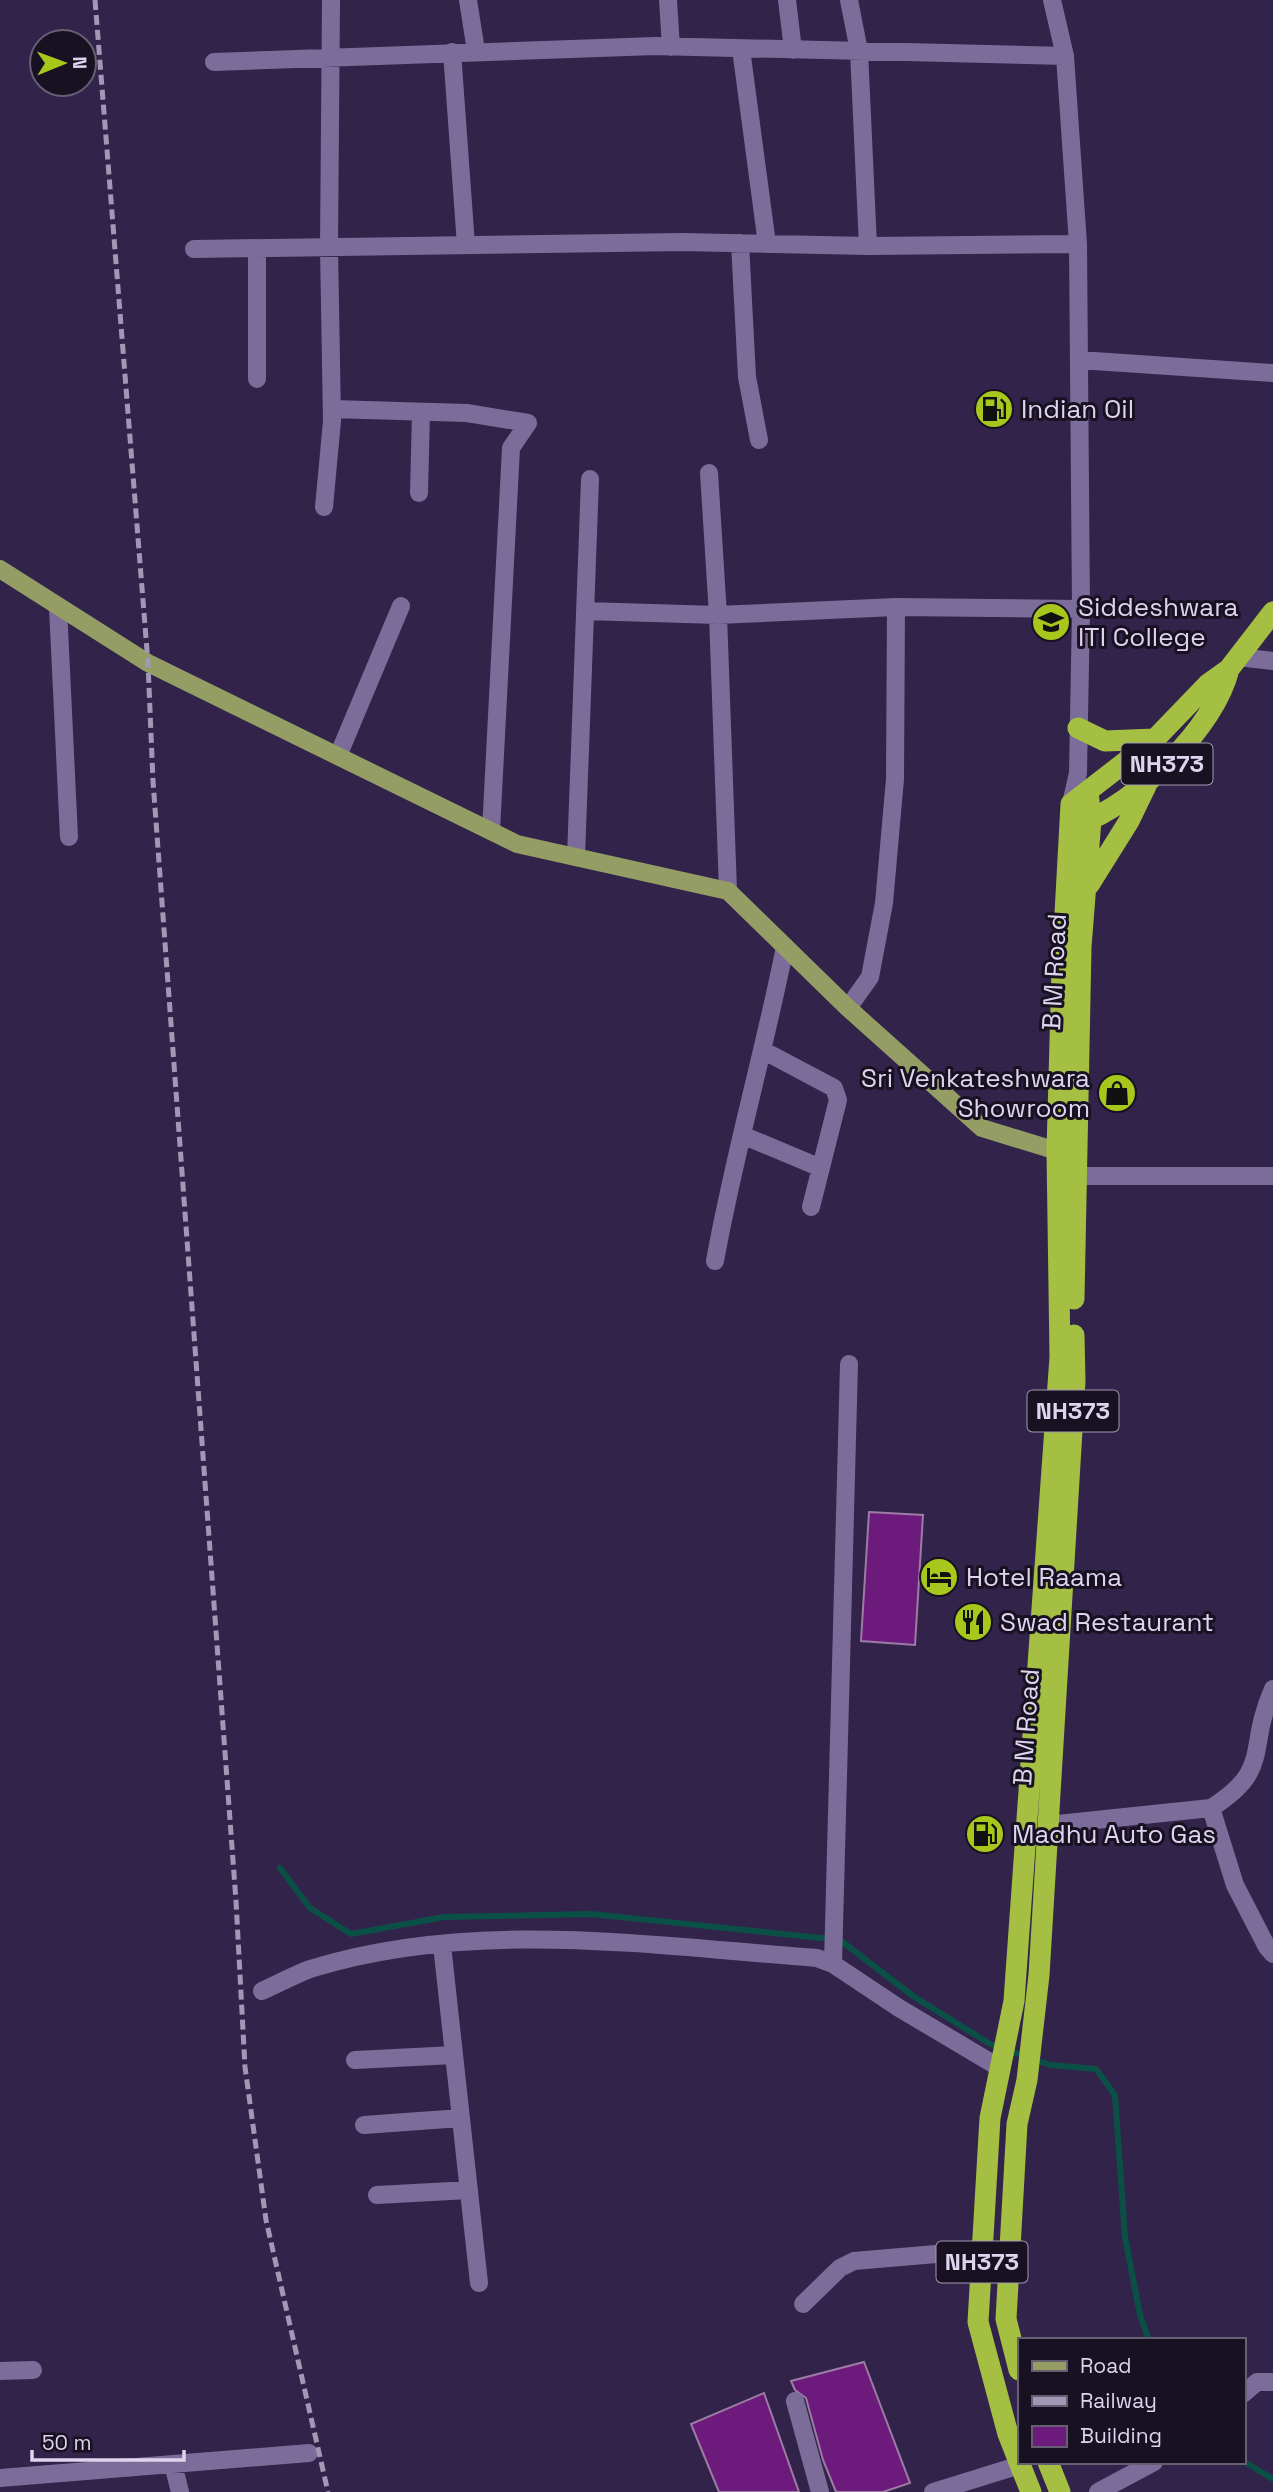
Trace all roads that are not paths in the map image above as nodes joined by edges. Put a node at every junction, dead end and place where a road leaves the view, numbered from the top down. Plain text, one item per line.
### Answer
1 (331, 0) edge
2 (468, 0) edge
3 (668, 0) edge
4 (787, 0) edge
5 (849, 0) edge
6 (1052, 0) edge
7 (671, 47) junction
8 (741, 49) junction
9 (793, 50) junction
10 (452, 51) junction
11 (475, 51) junction
12 (859, 51) junction
13 (1065, 56) junction
14 (332, 59) junction
15 (214, 62) dead end
16 (740, 243) junction
17 (767, 244) junction
18 (1078, 244) junction
19 (466, 245) junction
20 (868, 246) junction
21 (329, 247) junction
22 (257, 248) junction
23 (194, 249) dead end
24 (1079, 360) junction
25 (1273, 373) edge
26 (257, 379) dead end
27 (332, 409) junction
28 (421, 412) junction
29 (759, 440) dead end
30 (709, 473) dead end
31 (590, 479) dead end
32 (419, 493) dead end
33 (324, 507) dead end
34 (0, 569) edge
35 (401, 606) dead end
36 (58, 607) junction
37 (896, 607) junction
38 (1081, 610) junction
39 (585, 611) junction
40 (1273, 612) edge
41 (718, 615) junction
42 (1273, 661) edge
43 (1234, 663) junction
44 (1078, 728) junction
45 (1155, 739) junction
46 (338, 756) junction
47 (1146, 784) junction
48 (1079, 789) junction
49 (1081, 823) junction
50 (491, 831) junction
51 (69, 837) dead end
52 (576, 857) junction
53 (1087, 889) junction
54 (728, 891) junction
55 (785, 947) junction
56 (848, 1008) junction
57 (764, 1051) junction
58 (742, 1135) junction
59 (1058, 1151) junction
60 (821, 1168) junction
61 (1074, 1176) junction
62 (1273, 1176) edge
63 (811, 1207) dead end
64 (715, 1261) dead end
65 (849, 1364) dead end
66 (1273, 1689) edge
67 (1211, 1808) junction
68 (1048, 1825) junction
69 (442, 1945) junction
70 (1273, 1954) edge
71 (833, 1964) junction
72 (262, 1991) dead end
73 (454, 2054) junction
74 (355, 2060) dead end
75 (1001, 2063) junction
76 (461, 2118) junction
77 (364, 2125) dead end
78 (468, 2190) junction
79 (377, 2195) dead end
80 (983, 2250) junction
81 (479, 2283) dead end
82 (803, 2304) dead end
83 (1018, 2366) edge
84 (33, 2370) dead end
85 (0, 2371) edge
86 (1273, 2382) edge
87 (1018, 2384) edge
88 (997, 2391) junction
89 (1245, 2392) edge
90 (795, 2401) dead end
91 (309, 2453) dead end
92 (1018, 2457) edge
93 (173, 2464) junction
94 (1018, 2464) edge
95 (1020, 2464) edge
96 (1049, 2464) edge
97 (1150, 2464) edge
98 (0, 2477) edge
99 (180, 2492) edge
100 (820, 2492) edge
101 (933, 2492) edge
102 (1031, 2492) edge
103 (1060, 2492) edge
104 (1098, 2492) edge

1 - 14 street
2 - 11 street
3 - 7 street
4 - 9 street
5 - 12 street
6 - 13 street
7 - 8 street
7 - 11 street
8 - 9 street
8 - 17 street
9 - 12 street
10 - 11 street
10 - 14 street
10 - 19 street
12 - 13 street
12 - 20 street
13 - 18 street
14 - 15 street
14 - 21 street
16 - 17 street
16 - 19 street
16 - 29 street
17 - 20 street
18 - 20 street
18 - 24 street
19 - 21 street
21 - 22 street
21 - 27 street
22 - 23 street
22 - 26 street
24 - 25 street
24 - 38 street
27 - 28 street
27 - 33 street
28 - 32 street
28 - 50 street
30 - 41 street
31 - 39 street
34 - 36 main road
35 - 46 street
36 - 46 main road
36 - 51 street
37 - 38 street
37 - 41 street
37 - 56 street
38 - 44 street
39 - 41 street
39 - 52 street
40 - 43 highway, NH373
41 - 54 street
42 - 43 street
43 - 45 highway, NH373
43 - 47 highway, NH373
44 - 45 highway
44 - 48 street
45 - 48 highway, NH373
46 - 50 main road
47 - 49 highway, NH373
47 - 53 highway
48 - 49 highway, B M Road / NH373
49 - 53 highway, B M Road / NH373
49 - 59 highway, NH373
50 - 52 main road
52 - 54 main road
53 - 61 highway, B M Road / NH373
54 - 55 main road
55 - 56 main road
55 - 57 street
56 - 59 main road
57 - 58 street
57 - 60 street
58 - 60 street
58 - 64 street
59 - 75 highway, NH373
60 - 63 street
61 - 62 street
61 - 68 highway, B M Road / NH373
65 - 71 street
66 - 67 street
67 - 68 street
67 - 70 street
68 - 83 highway, B M Road / NH373
69 - 71 street
69 - 72 street
69 - 73 street
71 - 75 street
73 - 74 street
73 - 76 street
75 - 80 highway, NH373
76 - 77 street
76 - 78 street
78 - 79 street
78 - 81 street
80 - 82 street
80 - 88 highway, NH373
84 - 85 street
86 - 89 street
87 - 88 highway
88 - 92 highway, NH373
90 - 100 street
91 - 93 street
93 - 98 street
93 - 99 street
94 - 101 street
95 - 102 highway, NH373
96 - 103 highway
97 - 104 street

